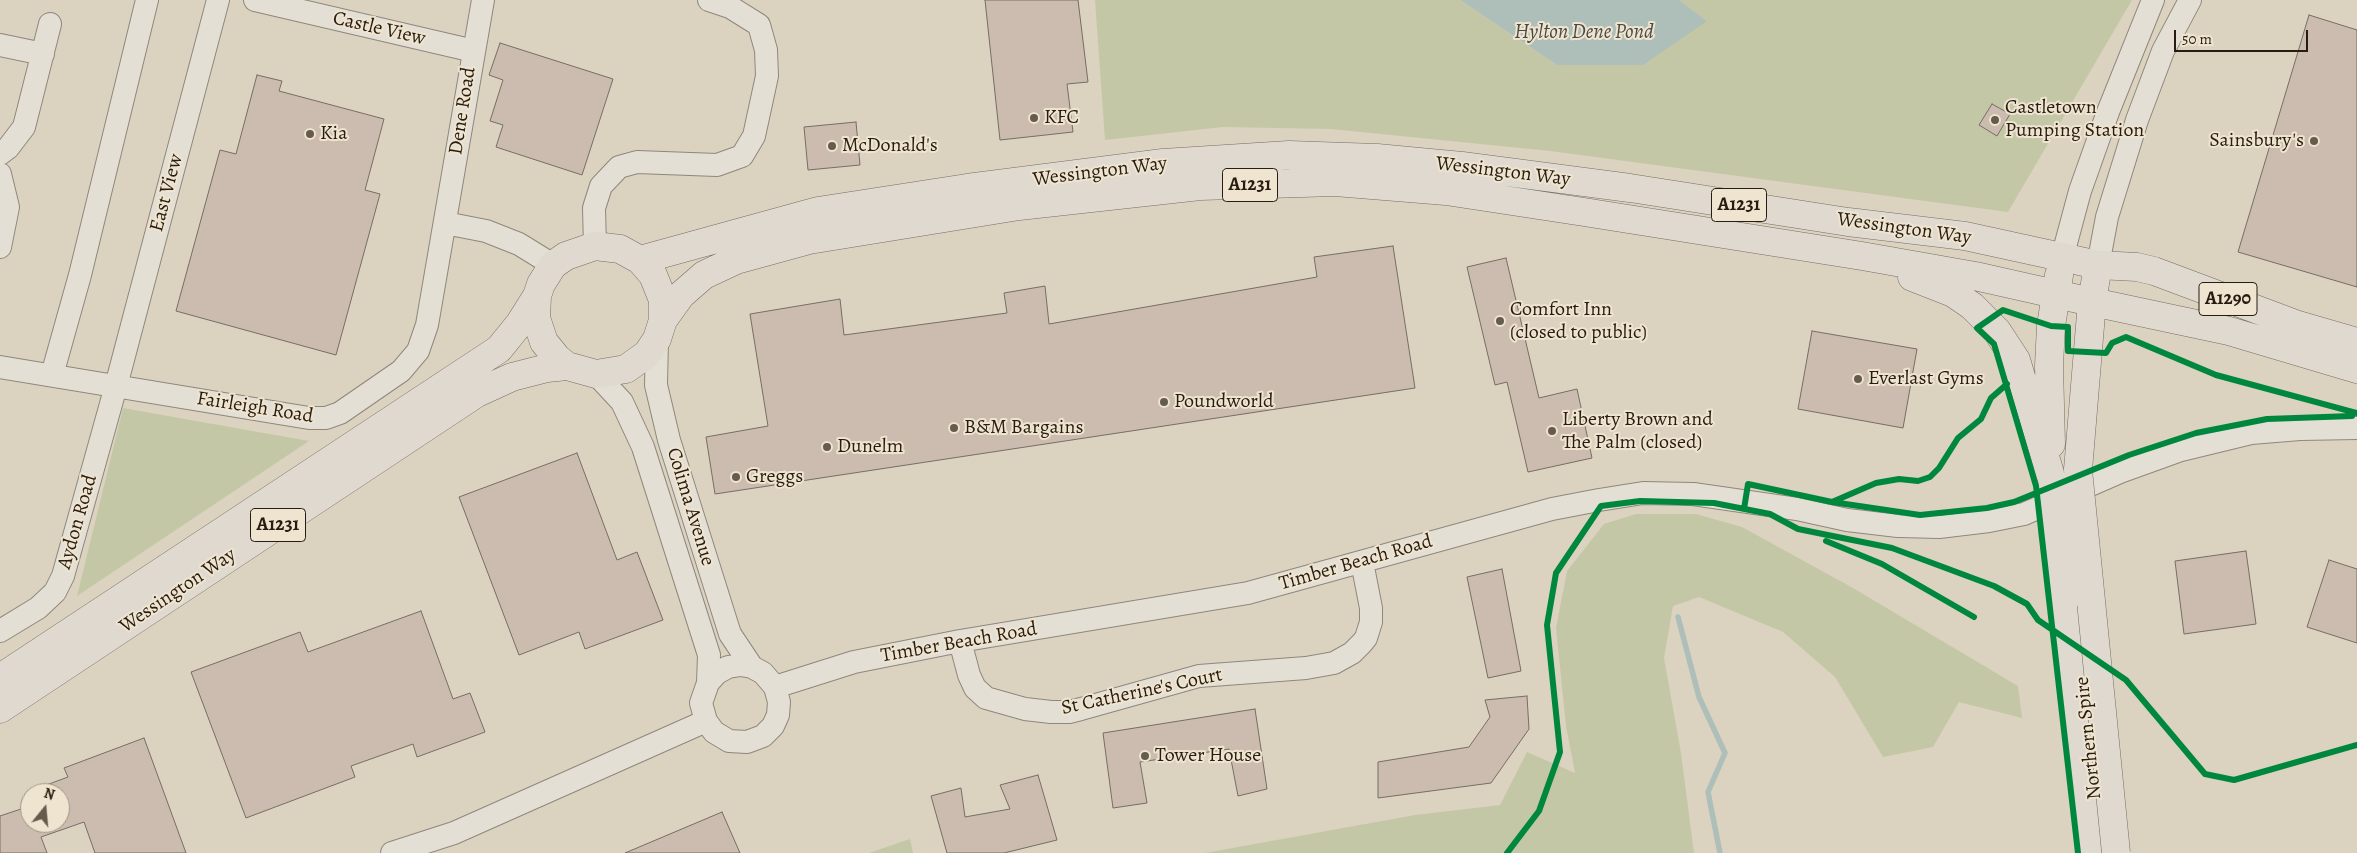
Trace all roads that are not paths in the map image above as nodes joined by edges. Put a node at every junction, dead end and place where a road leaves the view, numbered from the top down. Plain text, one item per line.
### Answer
1 (147, 0) edge
2 (218, 0) edge
3 (255, 0) edge
4 (483, 0) edge
5 (709, 0) edge
6 (2154, 0) edge
7 (2190, 0) edge
8 (50, 24) dead end
9 (0, 45) edge
10 (474, 50) junction
11 (43, 54) junction
12 (0, 154) edge
13 (0, 174) edge
14 (445, 223) junction
15 (596, 246) junction
16 (0, 247) edge
17 (1862, 256) junction
18 (2062, 258) junction
19 (640, 260) junction
20 (553, 265) junction
21 (2098, 265) junction
22 (2055, 294) junction
23 (537, 296) junction
24 (2092, 302) junction
25 (660, 330) junction
26 (2357, 342) edge
27 (567, 366) junction
28 (0, 367) edge
29 (2357, 368) edge
30 (596, 374) junction
31 (52, 375) junction
32 (116, 386) junction
33 (2357, 428) edge
34 (2052, 480) junction
35 (1362, 562) junction
36 (0, 631) edge
37 (960, 641) junction
38 (752, 667) junction
39 (0, 678) edge
40 (708, 683) junction
41 (775, 687) junction
42 (0, 709) edge
43 (706, 721) junction
44 (392, 853) edge
45 (2090, 853) edge
46 (2116, 853) edge

1 - 31 street
2 - 32 street, East View
3 - 10 street, Castle View
4 - 10 street, Dene Road
5 - 15 street
6 - 18 street
7 - 21 street
8 - 11 street
9 - 11 street
10 - 14 street, Dene Road
11 - 12 street
13 - 16 street
14 - 20 street
14 - 32 street, Fairleigh Road
15 - 19 main road
15 - 20 main road
17 - 22 main road, Wessington Way / A1231
17 - 25 main road, Wessington Way / A1231
17 - 34 main road
18 - 19 main road, Wessington Way / A1231
18 - 21 main road, Wessington Way / A1231
18 - 22 main road
19 - 25 main road
20 - 23 main road, Wessington Way
21 - 24 main road, Northern Spire
21 - 26 main road, Wessington Way / A1290
22 - 24 main road, Wessington Way / A1290
22 - 34 main road
23 - 27 main road, Wessington Way
23 - 39 main road, Wessington Way / A1231
24 - 29 main road, Wessington Way / A1290
24 - 46 main road, Northern Spire, bridge
25 - 30 main road, Wessington Way
25 - 38 street, Colima Avenue
27 - 30 main road, Wessington Way
27 - 42 main road, Wessington Way / A1231
28 - 31 street, Fairleigh Road
30 - 40 street, Colima Avenue
31 - 32 street, Fairleigh Road
32 - 36 street, Aydon Road
33 - 35 street, Timber Beach Road
34 - 45 main road, Northern Spire, bridge
35 - 37 street, Timber Beach Road
35 - 37 street, St Catherine's Court
37 - 41 street, Timber Beach Road
38 - 40 street
38 - 41 street
40 - 43 street
41 - 43 street
43 - 44 street

